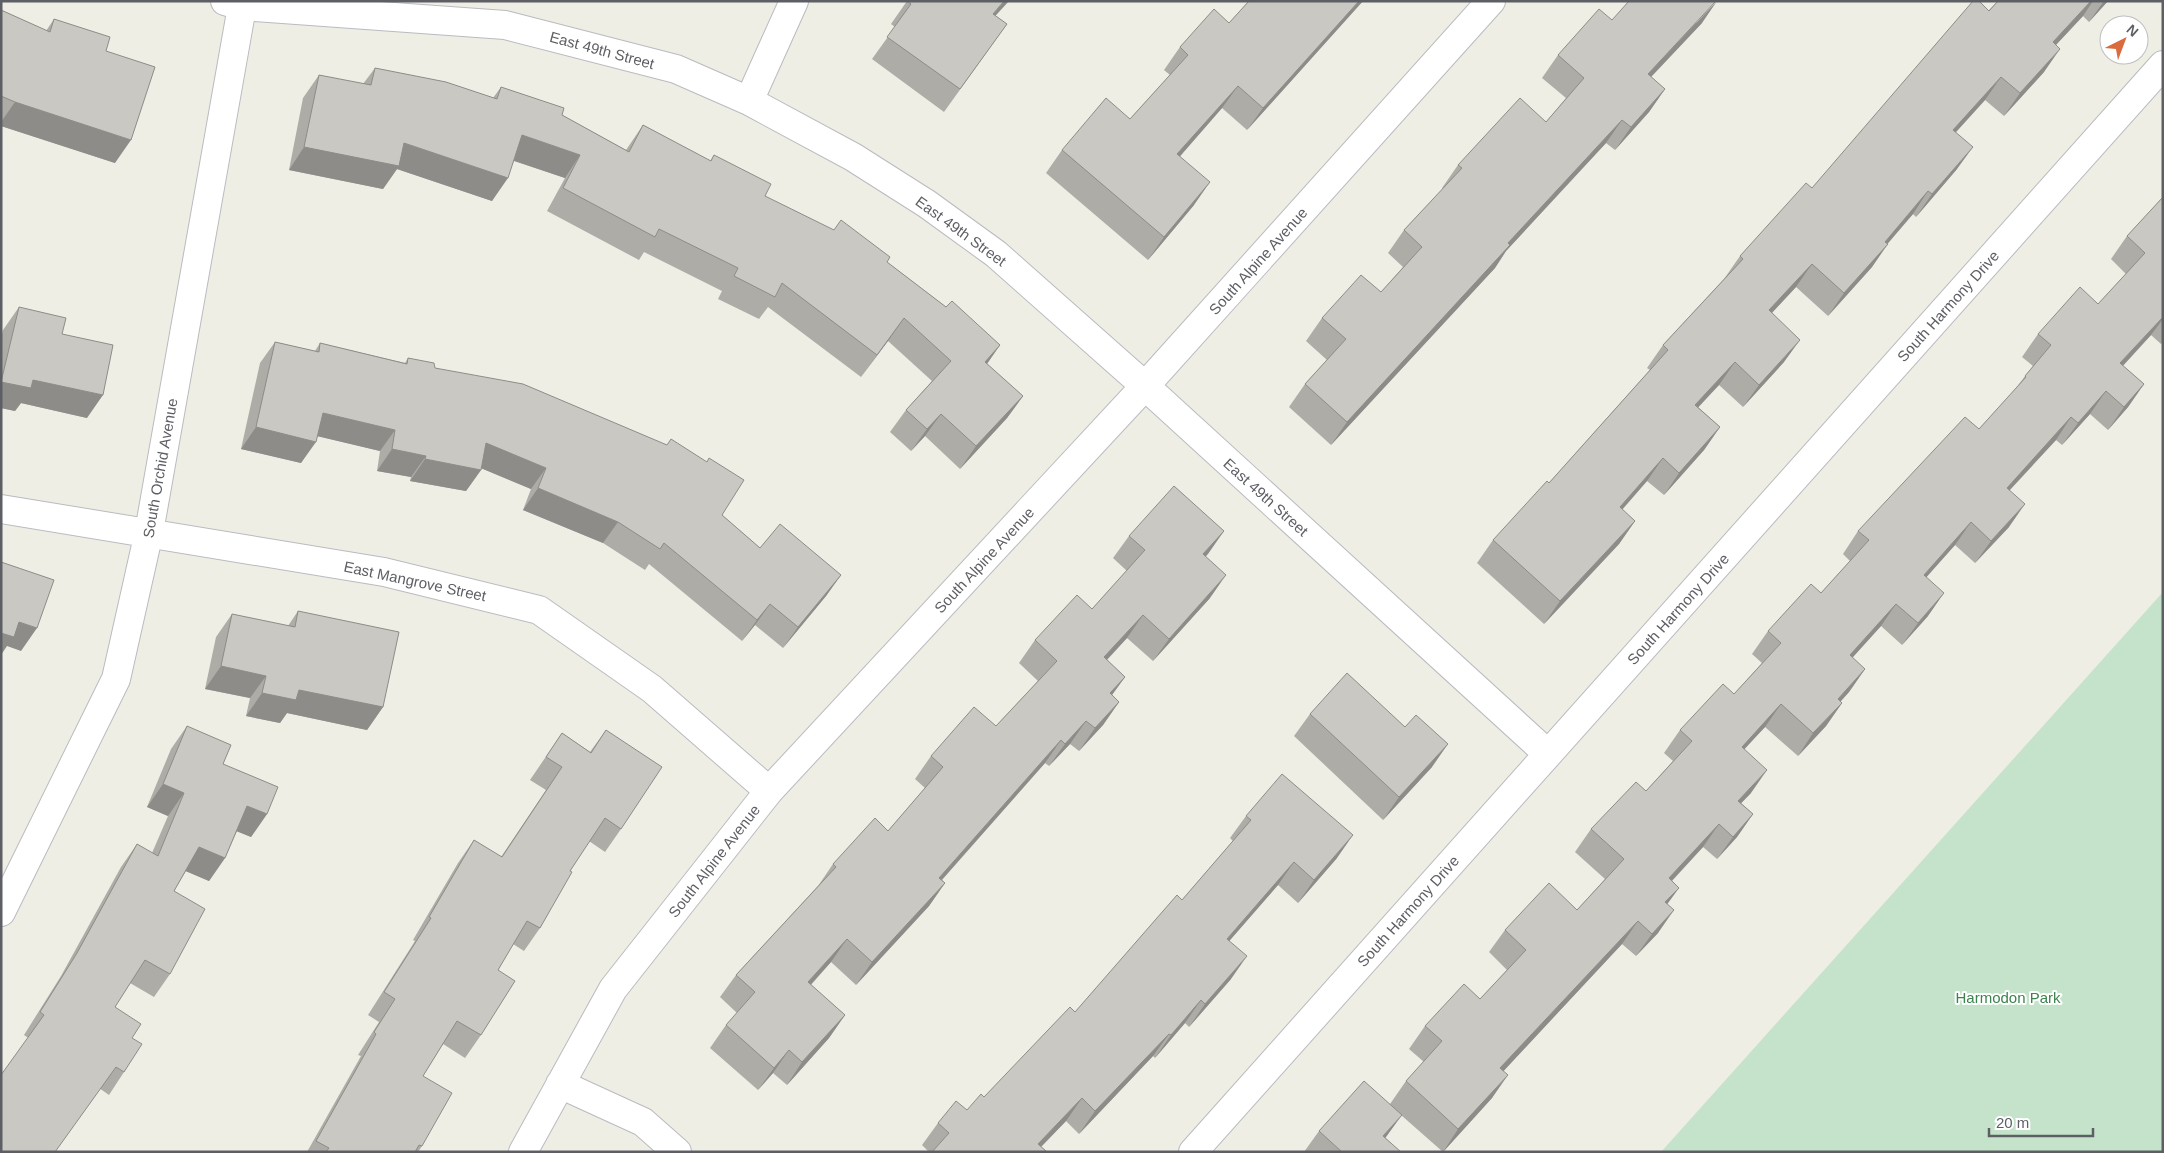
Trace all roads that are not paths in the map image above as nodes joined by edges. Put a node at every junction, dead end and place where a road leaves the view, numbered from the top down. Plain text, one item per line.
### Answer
1 (794, 1) edge
2 (1491, 1) edge
3 (237, 3) edge
4 (2163, 66) edge
5 (749, 101) junction
6 (1146, 386) junction
7 (1, 509) edge
8 (149, 532) junction
9 (1548, 754) junction
10 (769, 791) junction
11 (1, 912) edge
12 (560, 1084) junction
13 (523, 1152) edge
14 (677, 1152) edge
15 (1193, 1152) edge

1 - 5 street
2 - 6 street, South Alpine Avenue
3 - 5 street, East 49th Street
3 - 8 street, South Orchid Avenue
4 - 9 street, South Harmony Drive
5 - 6 street, East 49th Street
6 - 9 street, East 49th Street
6 - 10 street, South Alpine Avenue
7 - 8 street, East Mangrove Street
8 - 10 street, East Mangrove Street
8 - 11 street, South Orchid Avenue
9 - 15 street, South Harmony Drive
10 - 12 street, South Alpine Avenue
12 - 13 street, South Alpine Avenue
12 - 14 street

